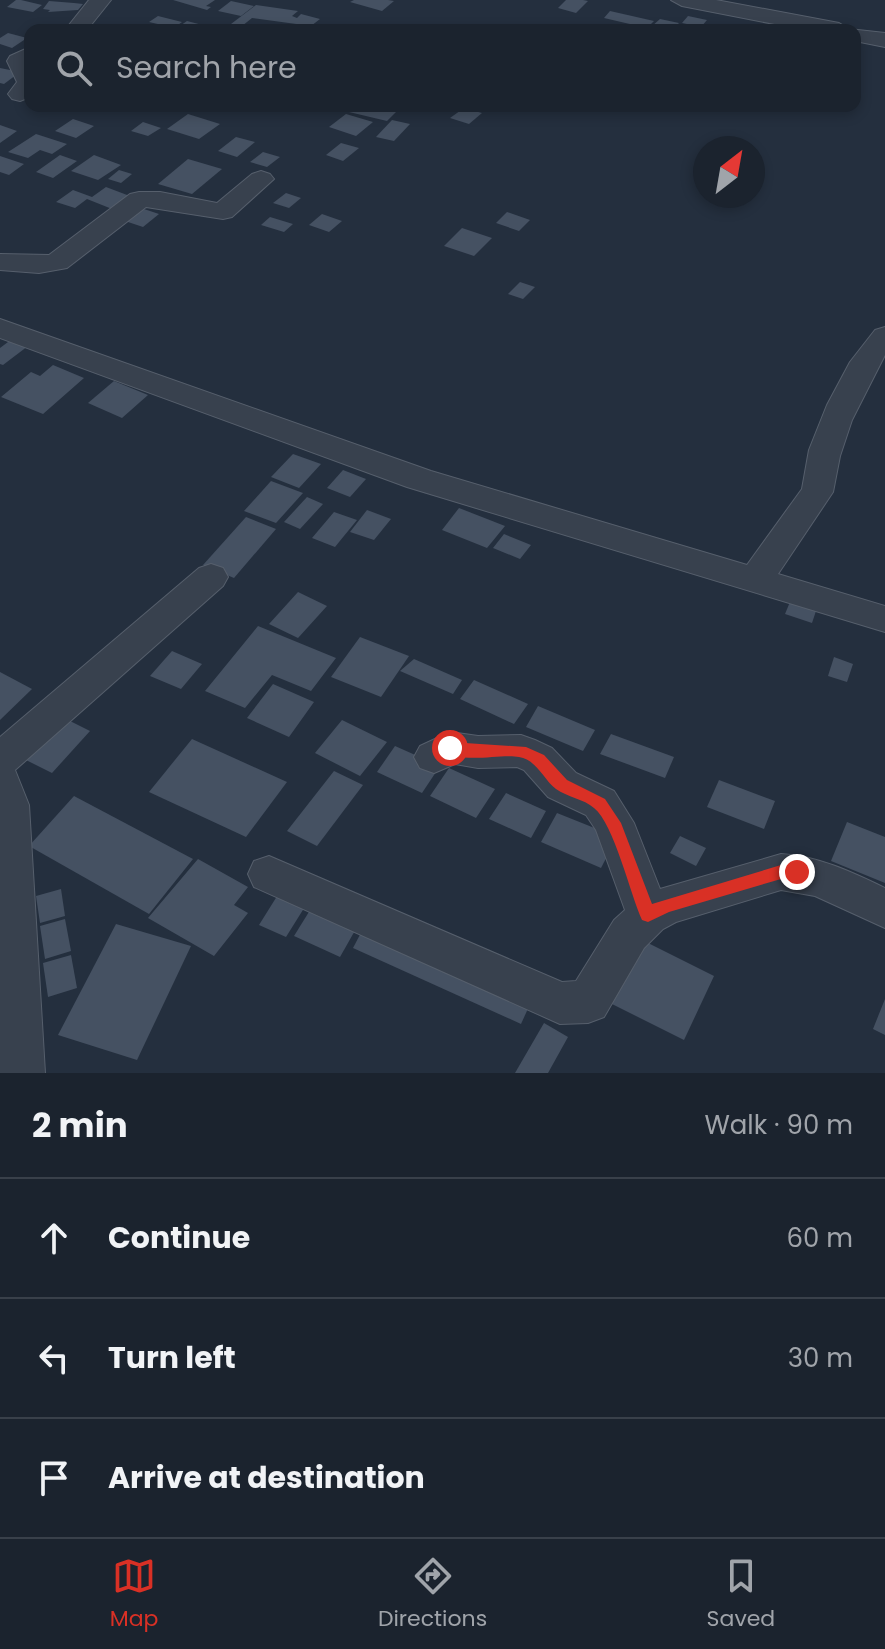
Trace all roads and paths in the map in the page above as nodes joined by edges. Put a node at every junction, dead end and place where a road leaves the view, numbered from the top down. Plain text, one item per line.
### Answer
1 (100, 0) edge
2 (682, 0) edge
3 (81, 24) edge
4 (808, 24) edge
5 (861, 35) edge
6 (885, 40) edge
7 (24, 89) edge
8 (20, 94) dead end
9 (261, 179) dead end
10 (0, 262) edge
11 (0, 328) edge
12 (885, 336) edge
13 (211, 577) dead end
14 (755, 580) junction
15 (885, 619) edge
16 (434, 757) dead end
17 (0, 760) edge
18 (0, 780) edge
19 (269, 874) dead end
20 (885, 909) edge
21 (648, 915) junction
22 (25, 1072) edge

1 - 3 street
2 - 4 street
5 - 6 street
7 - 8 street
9 - 10 street
11 - 14 street
12 - 14 street
13 - 17 street
14 - 15 street
16 - 21 street
18 - 22 street
19 - 21 street
20 - 21 street

